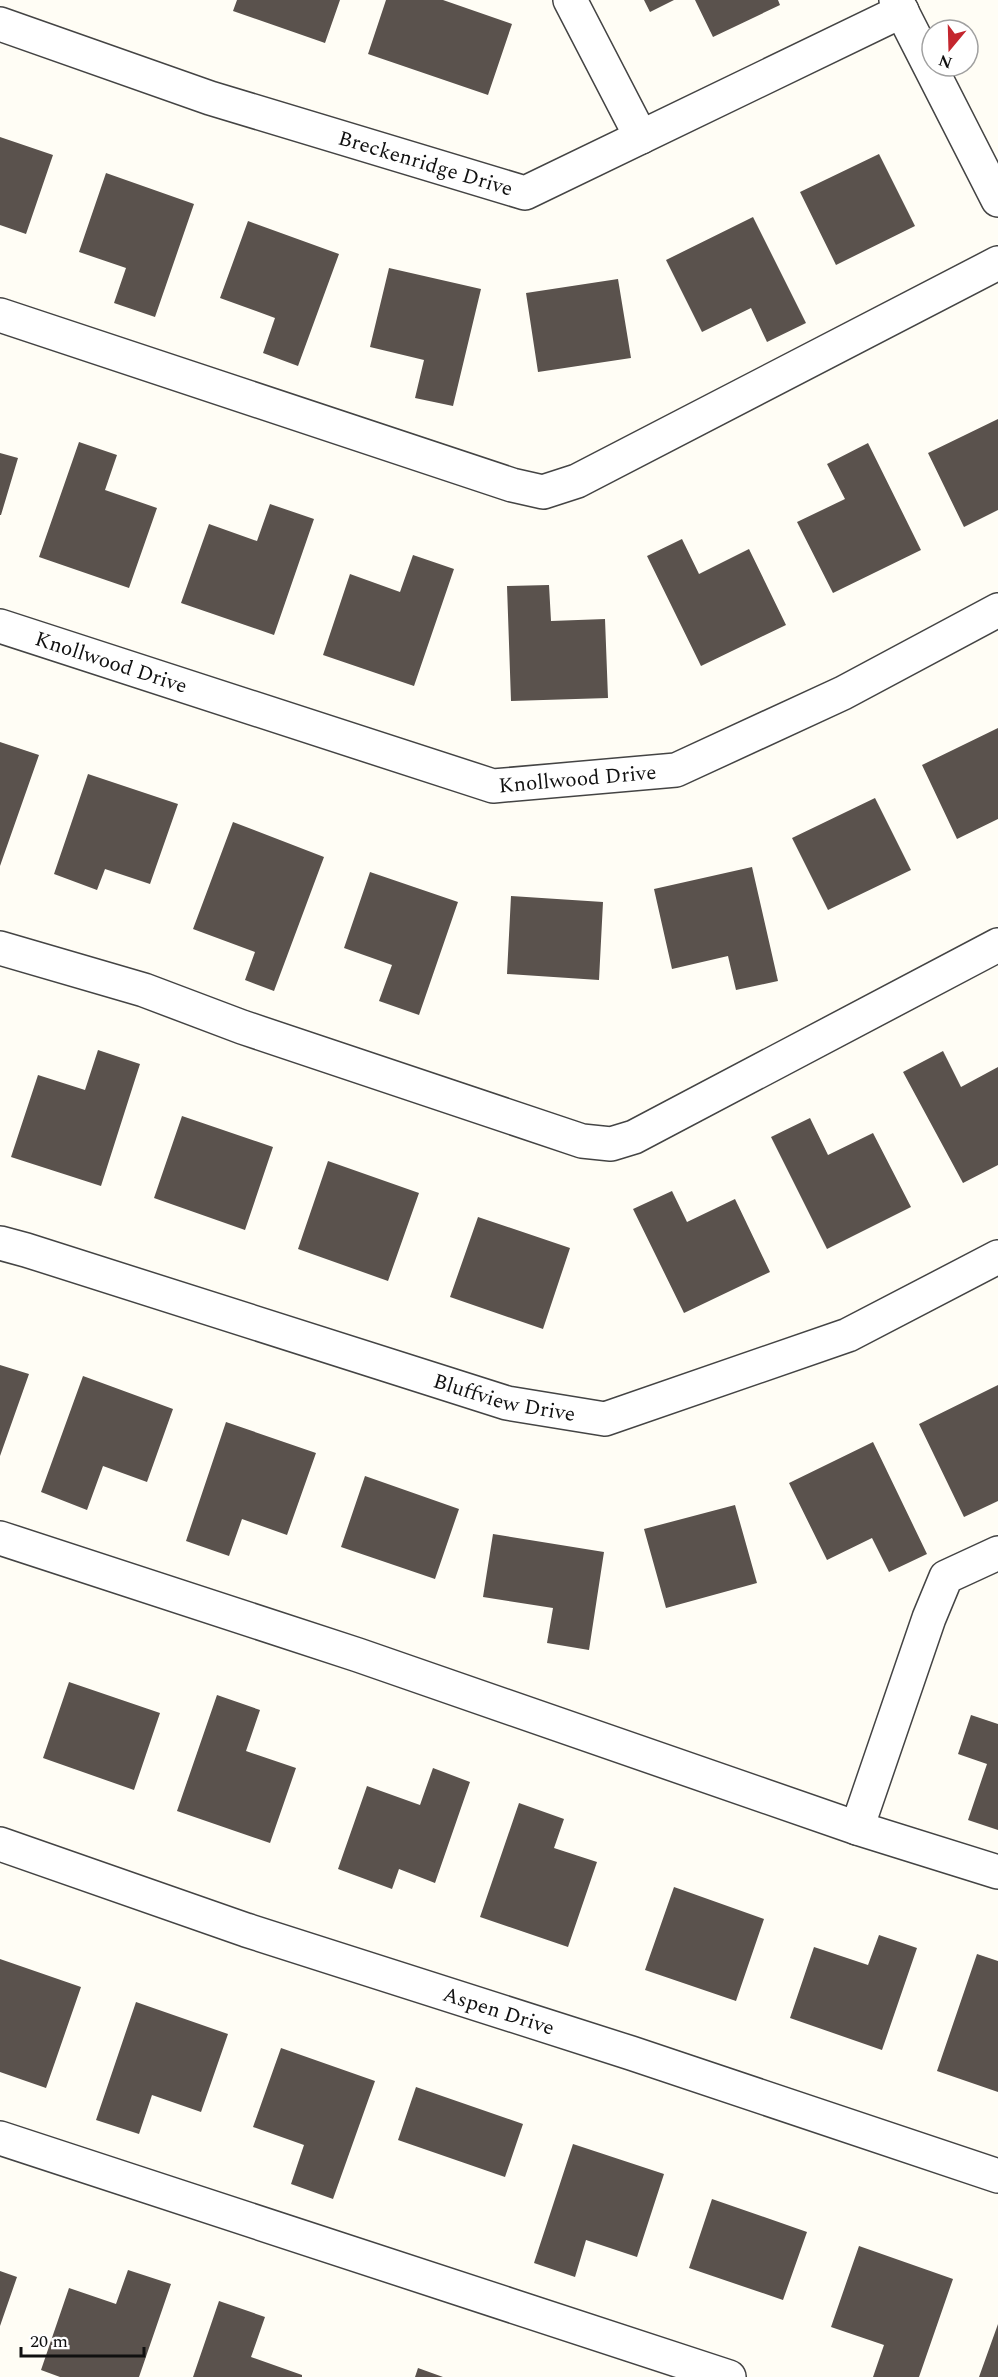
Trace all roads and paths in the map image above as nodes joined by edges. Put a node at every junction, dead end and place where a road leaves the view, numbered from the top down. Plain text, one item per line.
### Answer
1 (570, 0) edge
2 (899, 6) edge
3 (0, 24) edge
4 (641, 137) junction
5 (998, 200) edge
6 (998, 263) edge
7 (0, 315) edge
8 (998, 610) edge
9 (0, 626) edge
10 (998, 945) edge
11 (0, 948) edge
12 (0, 1244) edge
13 (998, 1257) edge
14 (0, 1538) edge
15 (998, 1553) edge
16 (857, 1828) junction
17 (0, 1844) edge
18 (998, 1872) edge
19 (0, 2138) edge
20 (998, 2176) edge
21 (729, 2377) edge

1 - 4 street
2 - 4 street, Breckenridge Drive
2 - 5 street
3 - 4 street, Breckenridge Drive
6 - 7 street
8 - 9 street, Knollwood Drive
10 - 11 street
12 - 13 street, Bluffview Drive
14 - 16 street
15 - 16 street
16 - 18 street
17 - 20 street, Aspen Drive
19 - 21 street

